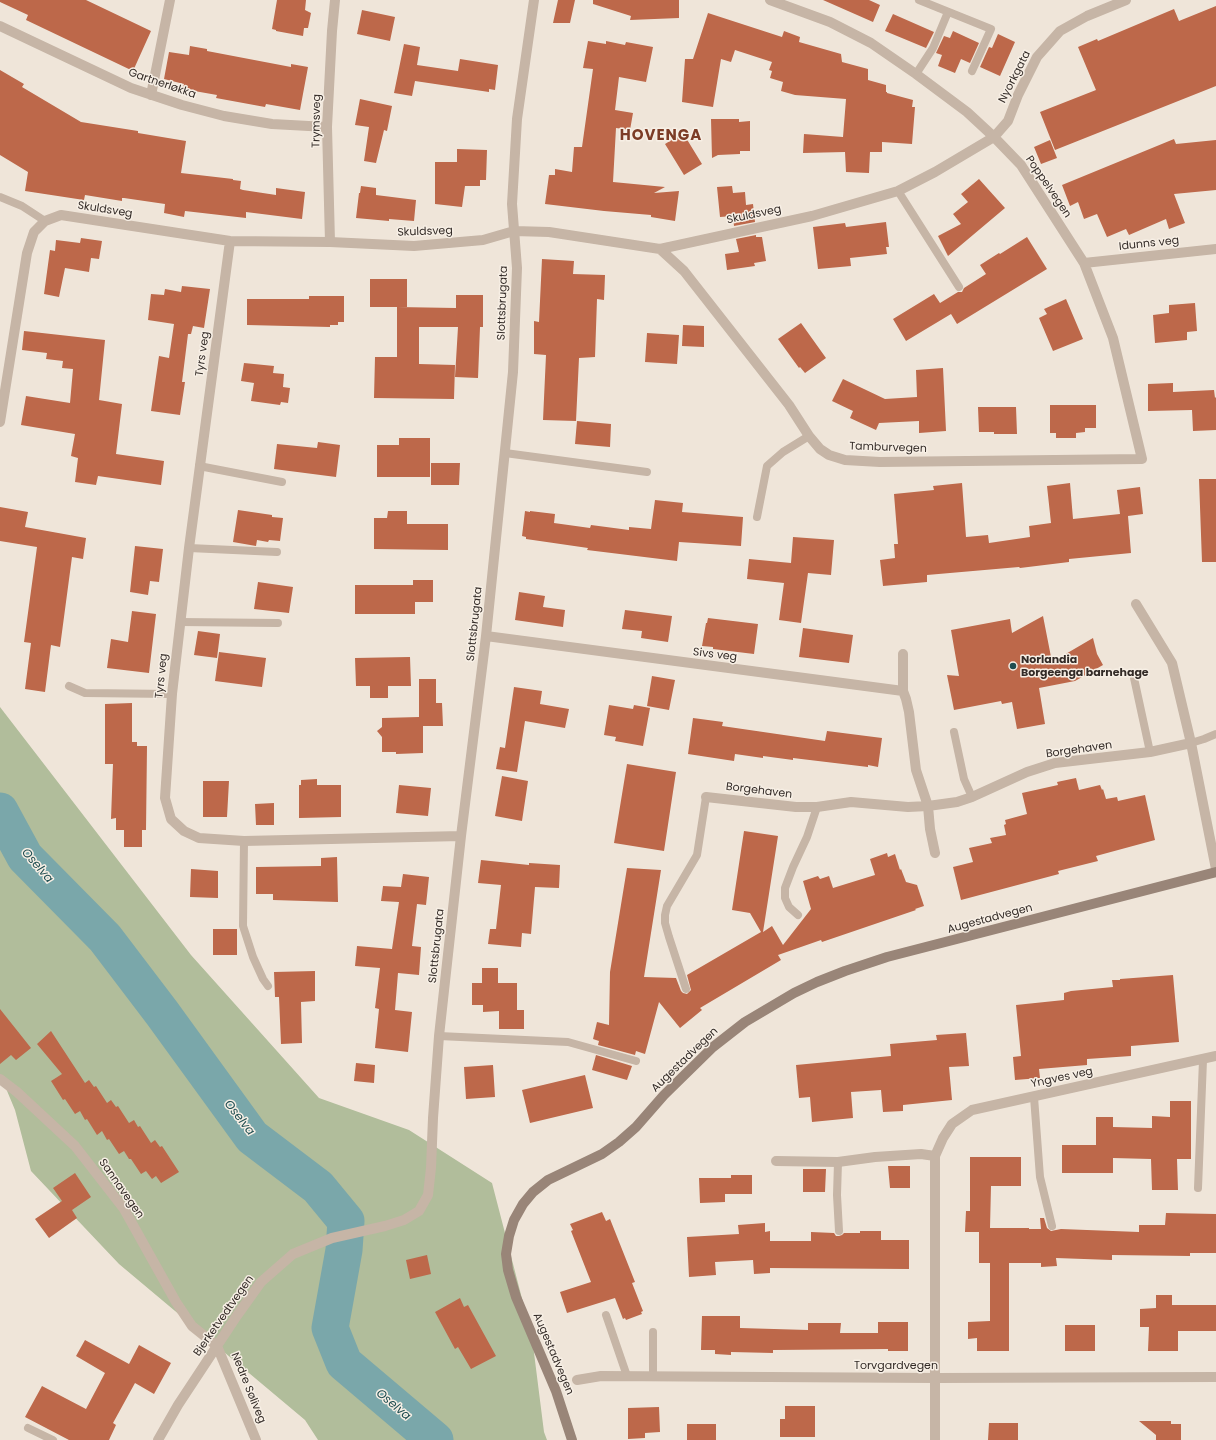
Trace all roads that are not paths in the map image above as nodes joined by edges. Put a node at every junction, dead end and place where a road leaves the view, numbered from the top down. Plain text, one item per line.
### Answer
1 (170, 0) edge
2 (335, 0) edge
3 (534, 0) edge
4 (770, 0) edge
5 (919, 0) edge
6 (1126, 0) edge
7 (948, 12) junction
8 (0, 26) edge
9 (972, 71) dead end
10 (916, 74) junction
11 (151, 95) junction
12 (327, 127) junction
13 (994, 137) junction
14 (898, 191) junction
15 (0, 197) edge
16 (45, 221) junction
17 (514, 231) junction
18 (230, 241) junction
19 (330, 242) junction
20 (660, 248) junction
21 (1216, 249) edge
22 (1084, 263) junction
23 (959, 287) dead end
24 (0, 422) edge
25 (809, 436) junction
26 (505, 453) junction
27 (1142, 459) joint
28 (200, 466) junction
29 (647, 472) dead end
30 (282, 482) dead end
31 (757, 517) dead end
32 (189, 548) junction
33 (277, 552) dead end
34 (1136, 604) dead end
35 (180, 622) junction
36 (278, 623) dead end
37 (486, 636) junction
38 (903, 654) dead end
39 (1134, 678) dead end
40 (69, 686) dead end
41 (903, 691) junction
42 (172, 694) junction
43 (954, 732) dead end
44 (1216, 734) edge
45 (1191, 743) junction
46 (1150, 752) junction
47 (706, 797) joint
48 (972, 797) junction
49 (928, 806) junction
50 (817, 807) junction
51 (461, 836) junction
52 (244, 841) junction
53 (935, 853) dead end
54 (1216, 871) edge
55 (798, 915) dead end
56 (268, 986) dead end
57 (686, 989) dead end
58 (439, 1036) junction
59 (1216, 1056) edge
60 (1203, 1060) junction
61 (636, 1061) dead end
62 (0, 1079) edge
63 (1034, 1097) junction
64 (935, 1156) junction
65 (776, 1161) dead end
66 (838, 1162) junction
67 (1198, 1188) dead end
68 (384, 1226) joint
69 (1052, 1226) dead end
70 (839, 1231) dead end
71 (606, 1315) dead end
72 (652, 1332) dead end
73 (217, 1346) junction
74 (627, 1376) junction
75 (654, 1376) junction
76 (1216, 1377) edge
77 (936, 1378) junction
78 (577, 1380) dead end
79 (28, 1428) dead end
80 (53, 1440) edge
81 (158, 1440) edge
82 (256, 1440) edge
83 (572, 1440) edge
84 (935, 1440) edge

1 - 11 street
2 - 12 street, Trymsveg
3 - 17 street, Slottsbrugata
4 - 10 street, Poppelvegen
5 - 7 lane
6 - 13 street, Nyorkgata
7 - 9 lane
7 - 10 lane
8 - 11 street, Gartnerløkka
10 - 13 street, Poppelvegen
11 - 12 street, Gartnerløkka
12 - 19 street, Trymsveg
13 - 14 street, Skuldsveg
13 - 22 street, Poppelvegen
14 - 20 street, Skuldsveg
14 - 23 lane
15 - 16 lane
16 - 18 street, Skuldsveg
16 - 24 street
17 - 19 street, Skuldsveg
17 - 20 street, Skuldsveg
17 - 26 street, Slottsbrugata
18 - 19 street, Skuldsveg
18 - 28 street, Tyrs veg
20 - 25 street, Tamburvegen
21 - 22 street, Idunns veg
22 - 27 street, Poppelvegen
25 - 27 street, Tamburvegen
25 - 31 lane
26 - 29 lane
26 - 37 street, Slottsbrugata
28 - 30 lane
28 - 32 street, Tyrs veg
32 - 33 lane
32 - 35 street, Tyrs veg
34 - 45 street
35 - 36 lane
35 - 42 street, Tyrs veg
37 - 41 street, Sivs veg
37 - 51 street, Slottsbrugata
38 - 41 street
39 - 46 lane
40 - 42 lane
41 - 49 street
42 - 52 street, Tyrs veg
43 - 48 lane
44 - 45 lane
45 - 46 street, Borgehaven
45 - 54 street
46 - 48 street, Borgehaven
47 - 50 street, Borgehaven
47 - 57 lane
48 - 49 street, Borgehaven
49 - 50 street, Borgehaven
49 - 53 street
50 - 55 lane
51 - 52 street, Tyrs veg
51 - 58 street, Slottsbrugata
52 - 56 lane
54 - 83 main road, Augestadvegen
58 - 61 lane
58 - 68 street, Slottsbrugata
59 - 60 street, Yngves veg
60 - 63 street, Yngves veg
60 - 67 lane
62 - 73 street, Sannavegen
63 - 64 street, Yngves veg
63 - 69 lane
64 - 66 street
64 - 77 street, Yngves veg
65 - 66 street
66 - 70 lane
68 - 73 street, Bjerketvedtvegen
71 - 74 lane
72 - 75 lane
73 - 81 street, Bjerketvedtvegen
73 - 82 street, Nedre Søliveg
74 - 75 street, Torvgardvegen
74 - 78 street, Torvgardvegen
75 - 77 street, Torvgardvegen
76 - 77 street, Torvgardvegen
77 - 84 street, Yngves veg
79 - 80 lane

